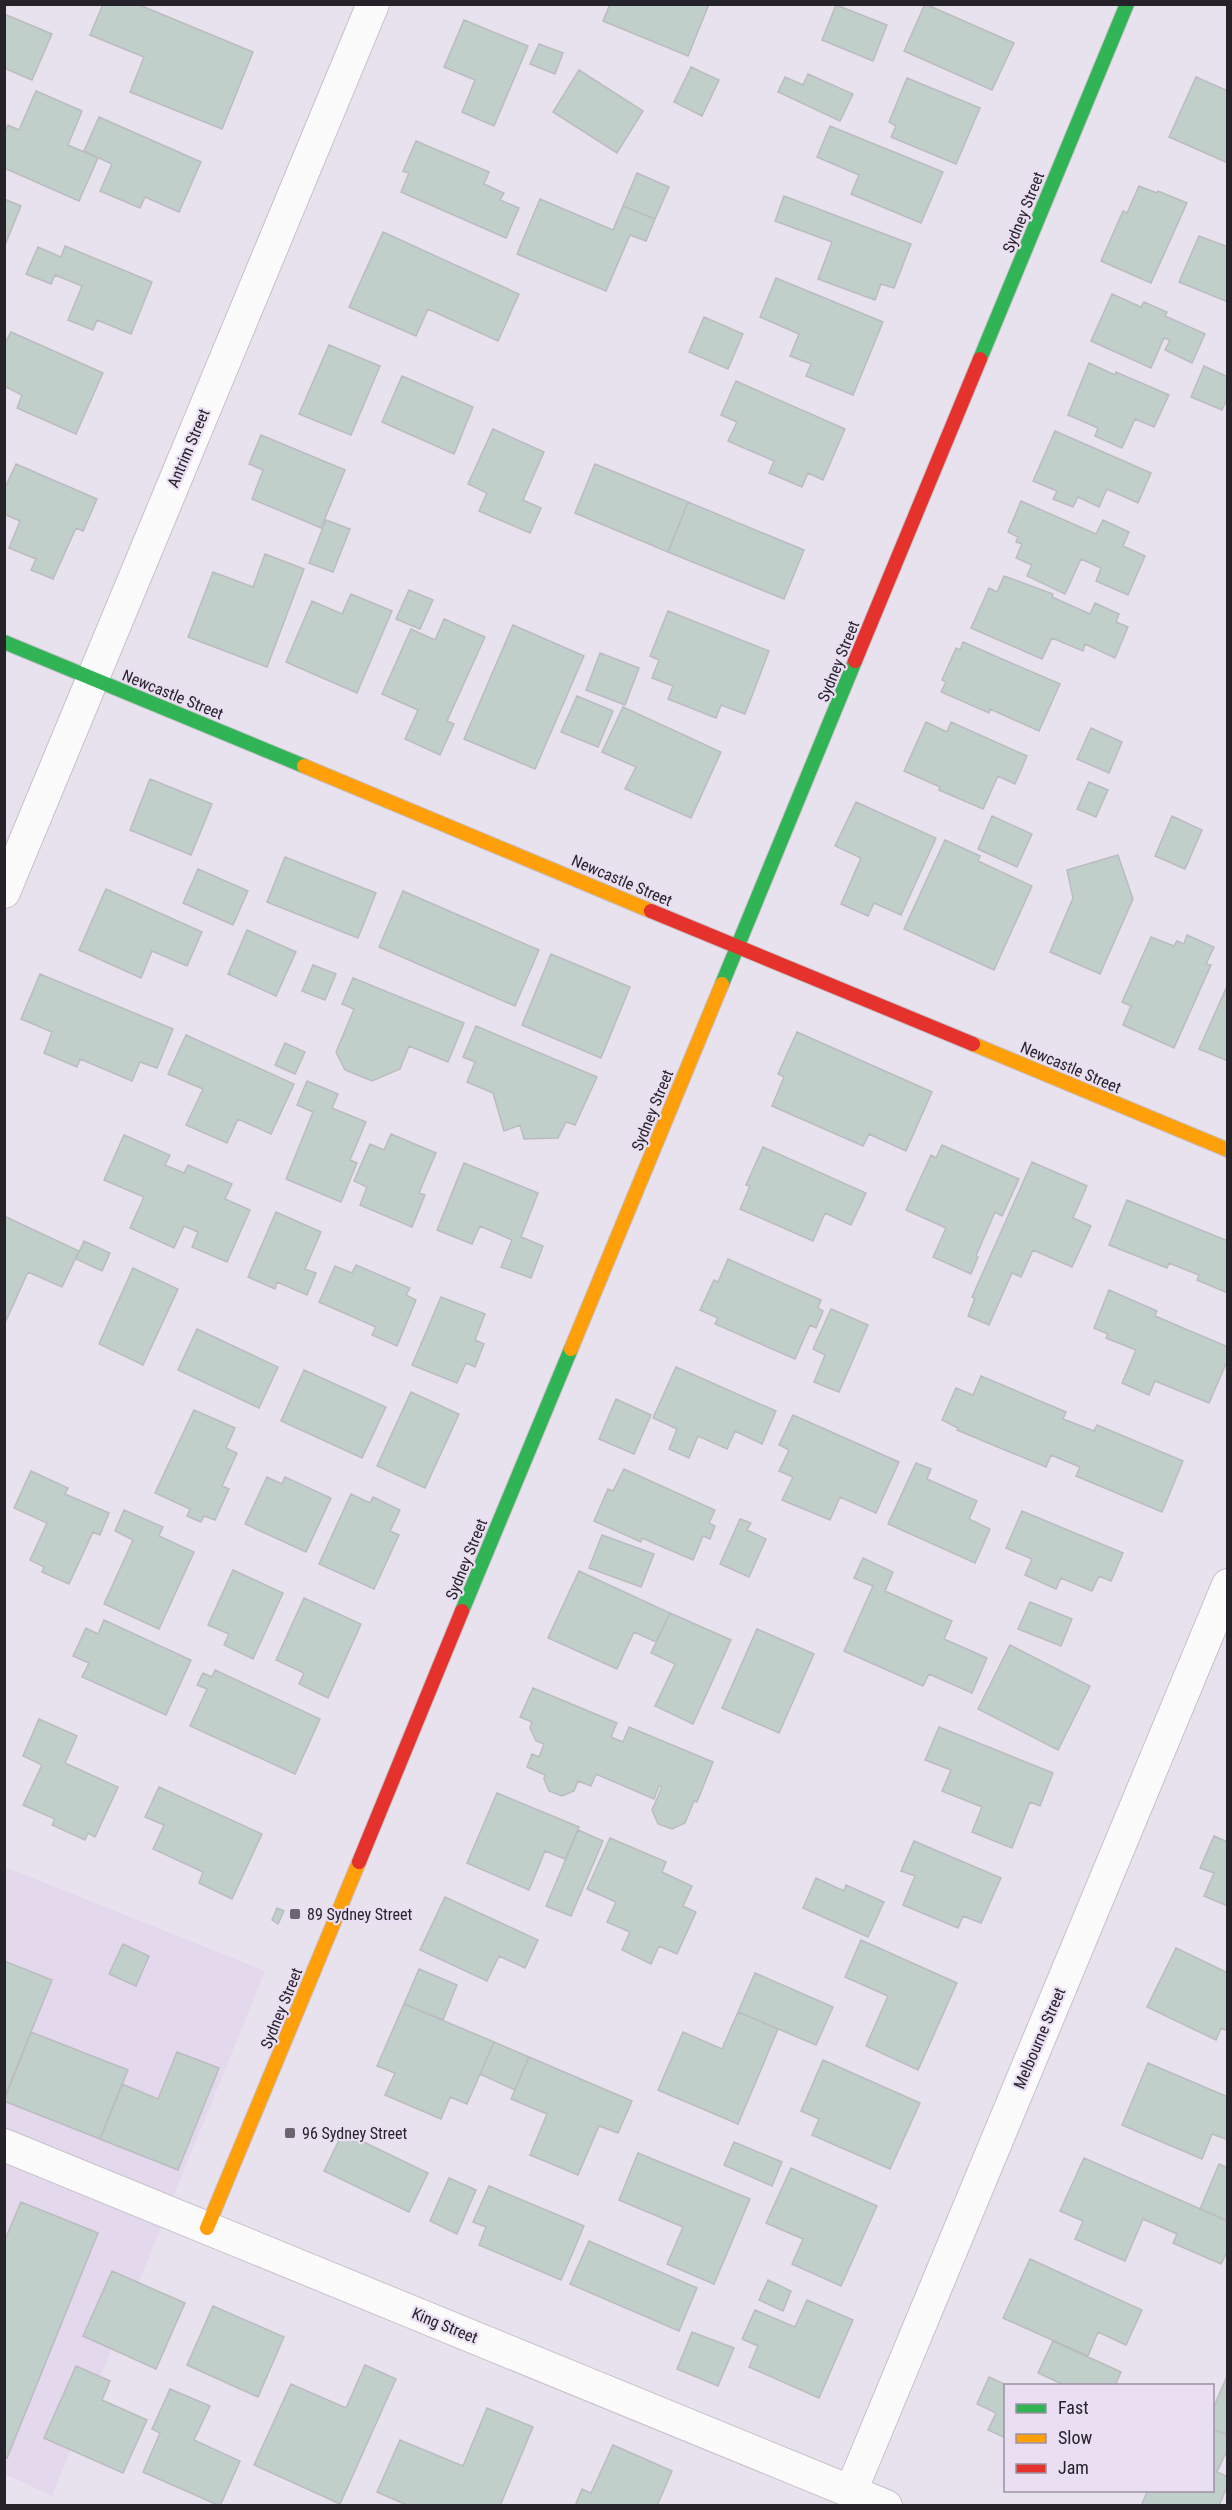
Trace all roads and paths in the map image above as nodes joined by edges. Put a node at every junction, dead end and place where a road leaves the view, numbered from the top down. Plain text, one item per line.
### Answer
1 (373, 4) edge
2 (1127, 4) edge
3 (4, 642) edge
4 (93, 679) junction
5 (4, 892) edge
6 (738, 947) junction
7 (1227, 1149) edge
8 (1227, 1585) edge
9 (4, 2145) edge
10 (207, 2228) junction
11 (851, 2491) junction
12 (886, 2505) edge

1 - 4 street, Antrim Street
2 - 6 street, Sydney Street
3 - 4 street, Newcastle Street
4 - 5 street, Antrim Street
4 - 6 street, Newcastle Street
6 - 7 street, Newcastle Street
6 - 10 street, Sydney Street
8 - 11 street, Melbourne Street
9 - 10 street, King Street
10 - 11 street, King Street
11 - 12 street, King Street

